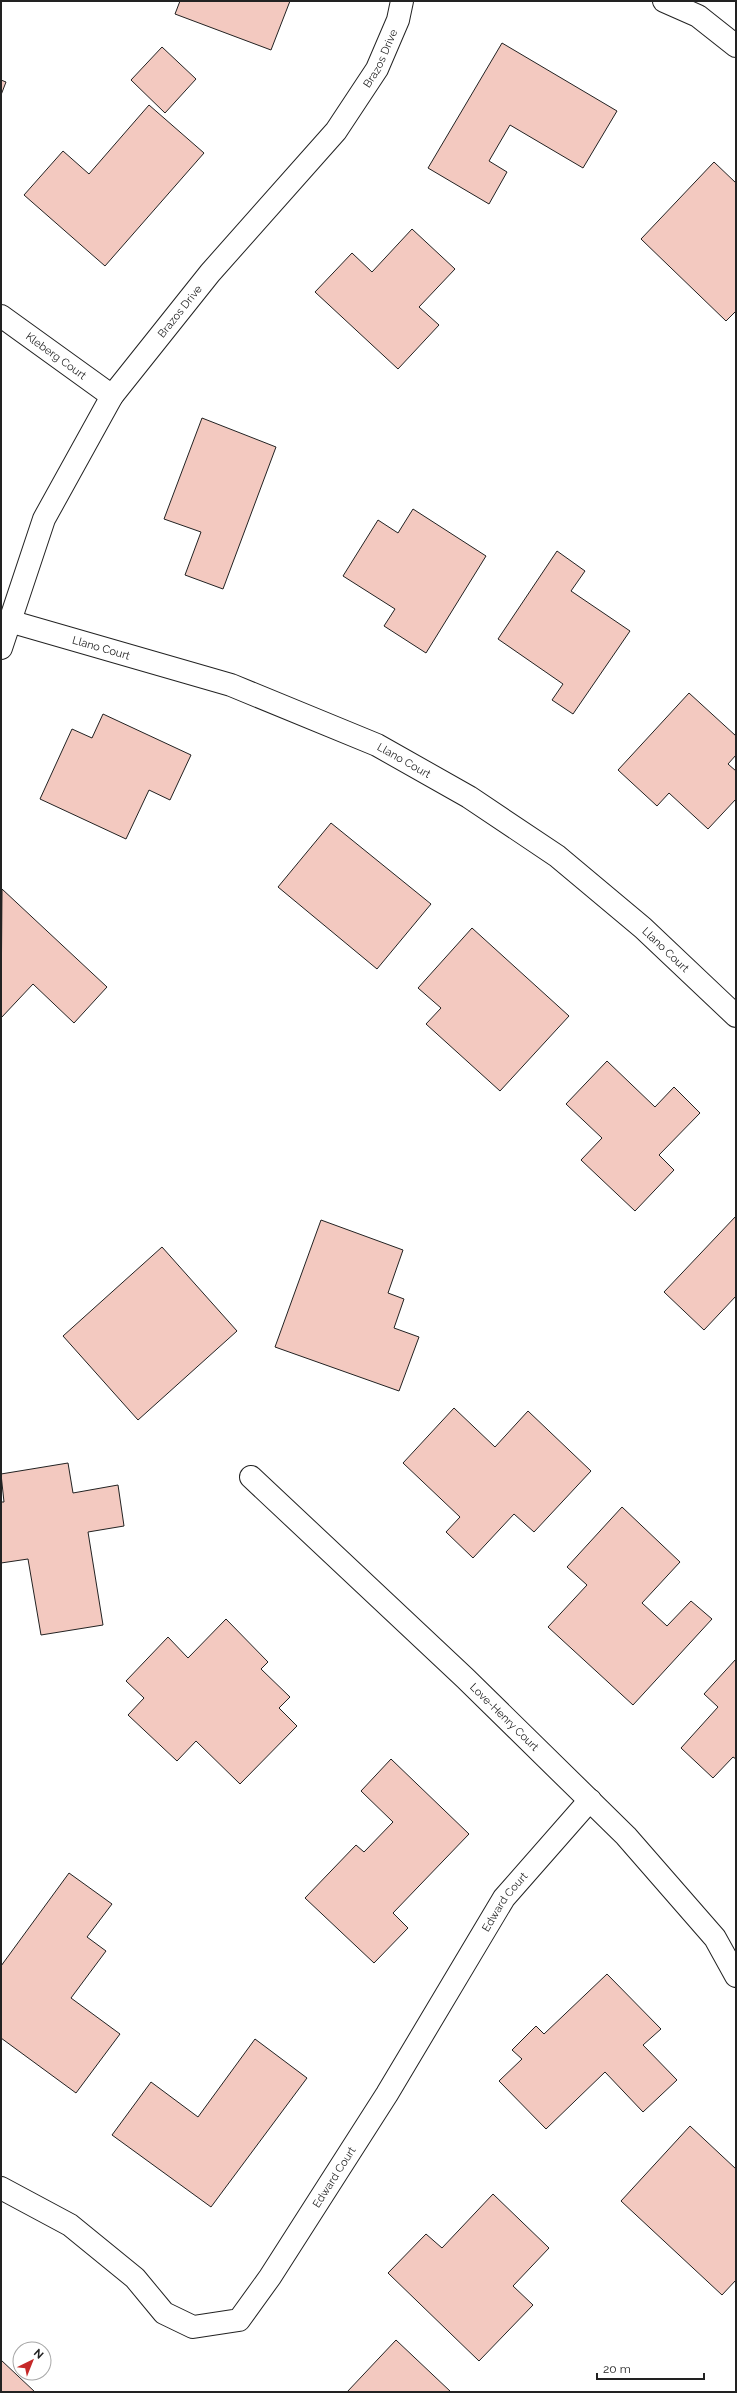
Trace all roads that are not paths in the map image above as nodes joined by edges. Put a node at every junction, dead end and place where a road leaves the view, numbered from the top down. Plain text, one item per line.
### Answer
1 (402, 1) edge
2 (664, 1) edge
3 (736, 46) edge
4 (1, 316) edge
5 (112, 396) junction
6 (9, 621) junction
7 (1, 648) edge
8 (736, 1016) edge
9 (251, 1477) dead end
10 (590, 1800) junction
11 (736, 1976) edge
12 (1, 2188) edge

1 - 5 street, Brazos Drive
2 - 3 street
4 - 5 street, Kleberg Court
5 - 6 street, Brazos Drive
6 - 7 street, Brazos Drive
6 - 8 street, Llano Court
9 - 10 street, Love-Henry Court
10 - 11 street, Love-Henry Court
10 - 12 street, Edward Court

